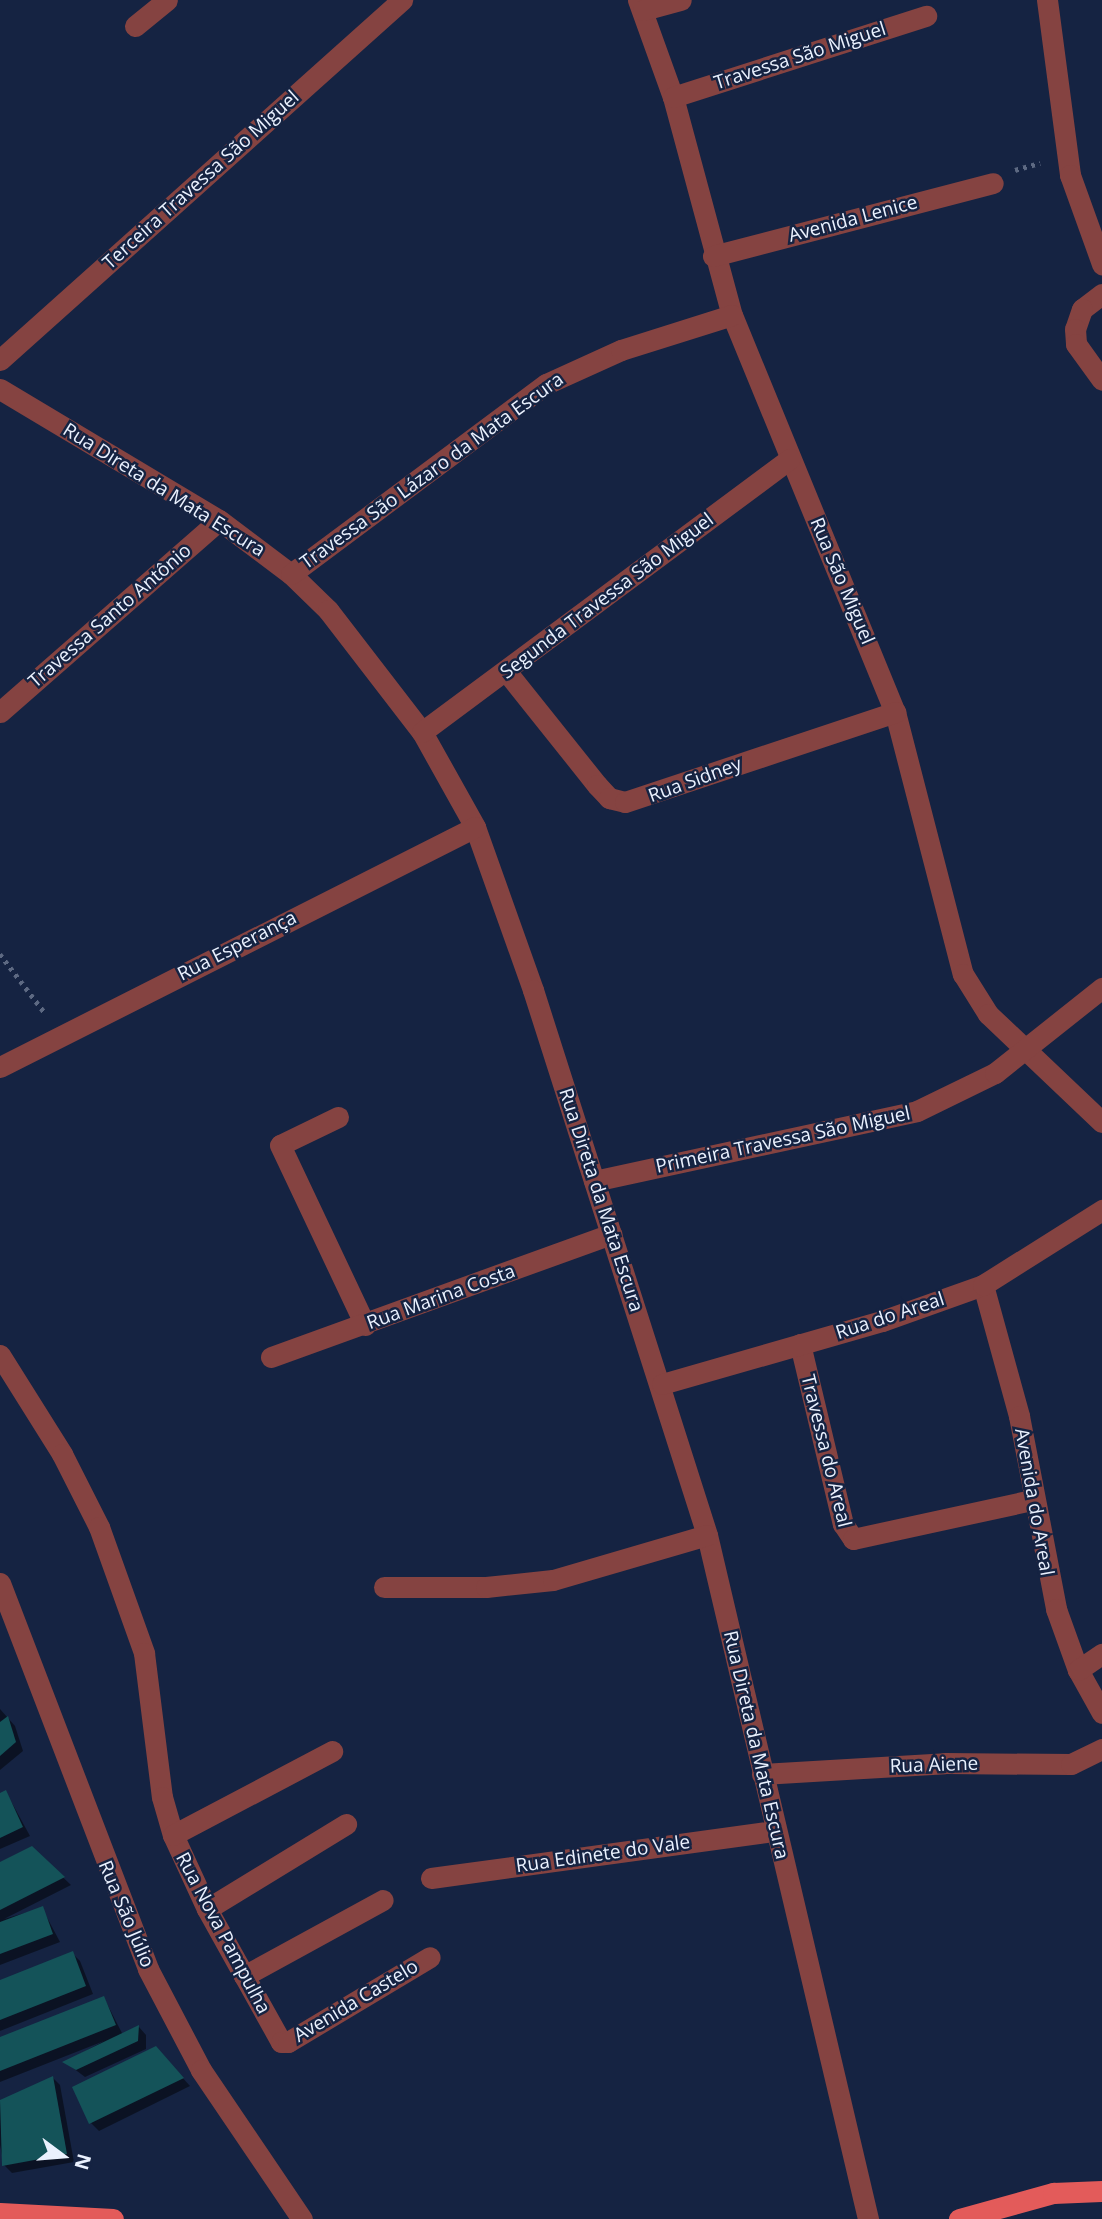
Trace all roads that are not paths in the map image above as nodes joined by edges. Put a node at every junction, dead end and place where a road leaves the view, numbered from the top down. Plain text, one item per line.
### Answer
1 (167, 0) edge
2 (402, 0) edge
3 (681, 0) edge
4 (1047, 0) edge
5 (641, 5) edge
6 (926, 16) dead end
7 (135, 26) dead end
8 (673, 97) junction
9 (993, 183) dead end
10 (713, 256) junction
11 (1102, 264) edge
12 (1102, 294) edge
13 (732, 315) junction
14 (0, 360) edge
15 (1102, 380) edge
16 (0, 390) edge
17 (790, 459) junction
18 (219, 520) junction
19 (291, 574) junction
20 (506, 671) junction
21 (0, 712) edge
22 (895, 712) junction
23 (422, 732) junction
24 (474, 827) junction
25 (1102, 988) edge
26 (1028, 1050) junction
27 (0, 1067) edge
28 (338, 1117) dead end
29 (1102, 1122) edge
30 (594, 1181) junction
31 (1102, 1210) edge
32 (611, 1234) junction
33 (983, 1285) junction
34 (365, 1325) junction
35 (800, 1344) junction
36 (0, 1355) edge
37 (271, 1357) dead end
38 (662, 1384) junction
39 (1032, 1500) junction
40 (707, 1535) junction
41 (0, 1583) edge
42 (384, 1587) dead end
43 (1102, 1654) edge
44 (1077, 1670) junction
45 (1102, 1713) edge
46 (1102, 1749) edge
47 (332, 1751) dead end
48 (762, 1774) junction
49 (346, 1824) dead end
50 (775, 1830) junction
51 (173, 1835) junction
52 (432, 1878) dead end
53 (383, 1900) dead end
54 (207, 1909) junction
55 (430, 1956) dead end
56 (244, 1976) junction
57 (281, 2042) joint
58 (1102, 2191) edge
59 (0, 2213) edge
60 (113, 2219) edge
61 (302, 2219) edge
62 (868, 2219) edge
63 (959, 2219) edge

1 - 7 street
2 - 14 street, Terceira Travessa São Miguel
3 - 5 street
4 - 11 street
5 - 8 street, Rua São Miguel
6 - 8 street, Travessa São Miguel
8 - 10 street, Rua São Miguel
9 - 10 street, Avenida Lenice
10 - 13 street, Rua São Miguel
12 - 15 street
13 - 17 street, Rua São Miguel
13 - 19 street, Travessa São Lázaro da Mata Escura
16 - 18 street, Rua Direta da Mata Escura
17 - 20 street, Segunda Travessa São Miguel
17 - 22 street, Rua São Miguel
18 - 19 street, Rua Direta da Mata Escura
18 - 21 street, Travessa Santo Antônio
19 - 23 street, Rua Direta da Mata Escura
20 - 22 street, Rua Sidney
20 - 23 street, Segunda Travessa São Miguel
22 - 26 street, Rua São Miguel
23 - 24 street, Rua Direta da Mata Escura
24 - 27 street, Rua Esperança
24 - 30 street, Rua Direta da Mata Escura
25 - 26 street, Primeira Travessa São Miguel
26 - 29 street, Rua São Miguel
26 - 30 street, Primeira Travessa São Miguel
28 - 34 street
30 - 32 street, Rua Direta da Mata Escura
31 - 33 street, Rua do Areal
32 - 34 street, Rua Marina Costa
32 - 38 street, Rua Direta da Mata Escura
33 - 35 street, Rua do Areal
33 - 39 street, Avenida do Areal
34 - 37 street, Rua Marina Costa
35 - 38 street, Rua do Areal
35 - 39 street, Travessa do Areal
36 - 51 street, Rua Nova Pampulha
38 - 40 street, Rua Direta da Mata Escura
39 - 44 street, Avenida do Areal
40 - 42 street
40 - 48 street, Rua Direta da Mata Escura
41 - 61 street, Rua São Júlio
43 - 44 street
44 - 45 street, Avenida do Areal
46 - 48 street, Rua Aiene
47 - 51 street
48 - 50 street, Rua Direta da Mata Escura
49 - 54 street
50 - 52 street, Rua Edinete do Vale
50 - 62 street, Rua Direta da Mata Escura
51 - 54 street, Rua Nova Pampulha
53 - 56 street
54 - 56 street, Rua Nova Pampulha
55 - 57 street, Avenida Castelo
56 - 57 street, Rua Nova Pampulha
58 - 63 main road
59 - 60 main road

